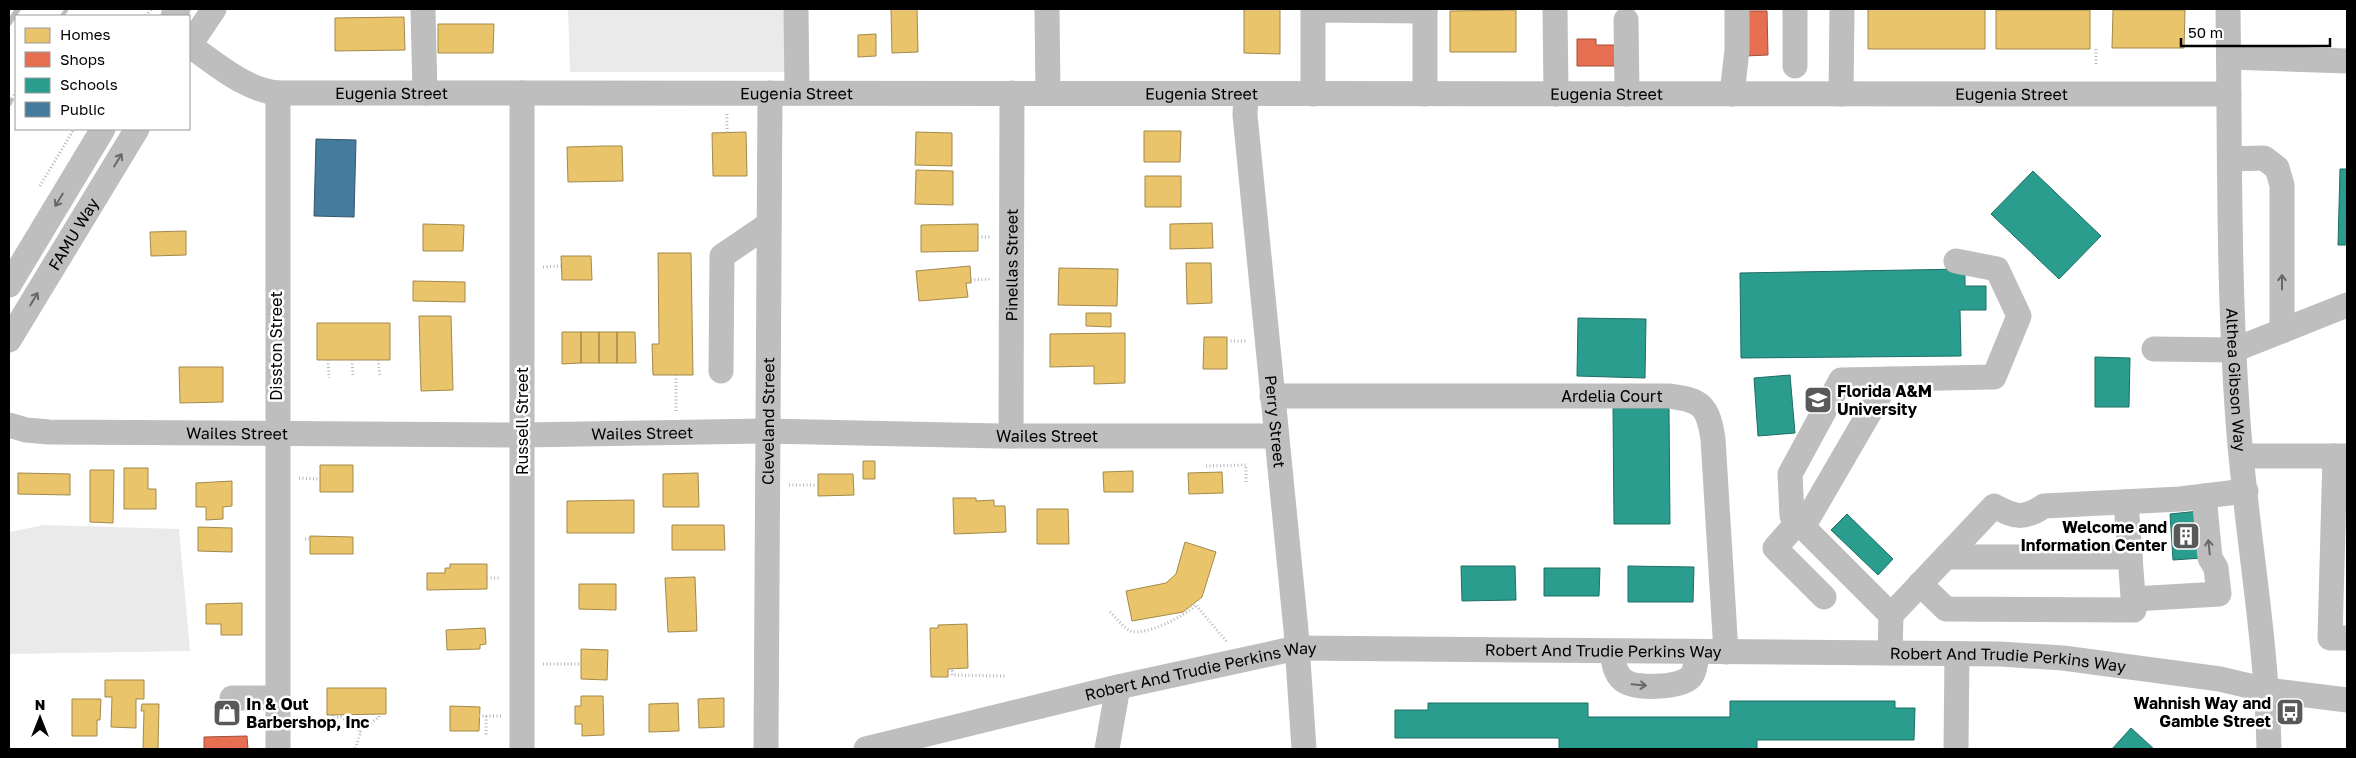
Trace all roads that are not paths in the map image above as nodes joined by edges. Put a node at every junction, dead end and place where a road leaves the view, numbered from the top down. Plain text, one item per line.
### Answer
1 (214, 9) edge
2 (423, 9) edge
3 (796, 9) edge
4 (1047, 9) edge
5 (1556, 9) edge
6 (1737, 9) edge
7 (1795, 9) edge
8 (1842, 9) edge
9 (2228, 9) edge
10 (1425, 10) edge
11 (1626, 20) dead end
12 (190, 44) edge
13 (190, 46) edge
14 (2229, 58) junction
15 (2347, 61) edge
16 (1795, 66) dead end
17 (278, 93) junction
18 (425, 93) junction
19 (522, 93) junction
20 (770, 93) junction
21 (797, 93) junction
22 (1012, 93) junction
23 (1048, 93) junction
24 (1246, 94) junction
25 (1313, 94) junction
26 (1425, 94) junction
27 (1556, 94) junction
28 (1627, 94) junction
29 (1732, 94) junction
30 (1841, 94) junction
31 (2229, 94) junction
32 (102, 130) edge
33 (136, 130) edge
34 (2230, 159) junction
35 (769, 224) junction
36 (17, 252) edge
37 (1956, 261) dead end
38 (9, 284) edge
39 (2347, 305) edge
40 (2282, 331) junction
41 (9, 340) edge
42 (2154, 349) dead end
43 (2234, 350) junction
44 (721, 371) dead end
45 (1889, 379) junction
46 (1272, 396) junction
47 (9, 424) edge
48 (766, 431) junction
49 (276, 432) junction
50 (522, 435) junction
51 (1011, 436) junction
52 (1276, 436) junction
53 (2242, 456) junction
54 (2341, 456) edge
55 (2246, 491) junction
56 (2204, 496) junction
57 (2126, 502) junction
58 (1800, 524) junction
59 (1946, 557) junction
60 (2130, 557) junction
61 (1920, 584) junction
62 (1824, 597) dead end
63 (2134, 599) junction
64 (1891, 615) junction
65 (2347, 638) edge
66 (1297, 648) junction
67 (1612, 652) junction
68 (1697, 652) junction
69 (1726, 652) junction
70 (1890, 653) junction
71 (1957, 654) junction
72 (1118, 687) junction
73 (2266, 690) junction
74 (232, 698) dead end
75 (277, 698) junction
76 (2347, 700) edge
77 (278, 749) edge
78 (522, 749) edge
79 (766, 749) edge
80 (866, 749) edge
81 (1108, 749) edge
82 (1304, 749) edge
83 (1956, 749) edge
84 (2269, 749) edge

1 - 12 street
2 - 18 street
3 - 21 street
4 - 23 street
5 - 27 street
6 - 29 street
7 - 16 street
8 - 30 street
9 - 14 street, Althea Gibson Way
10 - 25 street
10 - 26 street
11 - 28 street
13 - 17 street, Eugenia Street
14 - 15 street
14 - 31 street, Althea Gibson Way
17 - 18 street, Eugenia Street
17 - 49 street, Disston Street
18 - 19 street, Eugenia Street
19 - 20 street, Eugenia Street
19 - 50 street, Russell Street
20 - 21 street, Eugenia Street
20 - 35 street, Cleveland Street
21 - 22 street, Eugenia Street
22 - 23 street, Eugenia Street
22 - 51 street, Pinellas Street
23 - 24 street, Eugenia Street
24 - 25 street, Eugenia Street
24 - 46 street, Perry Street
25 - 26 street, Eugenia Street
26 - 27 street, Eugenia Street
27 - 28 street, Eugenia Street
28 - 29 street, Eugenia Street
29 - 30 street, Eugenia Street
30 - 31 street, Eugenia Street
31 - 34 street, Althea Gibson Way
32 -> 36 street, FAMU Way
41 -> 33 street, FAMU Way
40 -> 34 street
34 - 43 street, Althea Gibson Way
35 - 44 street
35 - 48 street, Cleveland Street
36 - 38 street, FAMU Way
37 - 45 street
39 - 40 street
40 - 43 street
42 - 43 street
43 - 53 street, Althea Gibson Way
45 - 58 street
45 - 58 street
46 - 52 street, Perry Street
46 - 69 street, Ardelia Court
47 - 49 street, Wailes Street
48 - 50 street, Wailes Street
48 - 51 street, Wailes Street
48 - 79 street, Cleveland Street
49 - 50 street, Wailes Street
49 - 75 street, Disston Street
50 - 78 street, Russell Street
51 - 52 street, Wailes Street
52 - 66 street, Perry Street
53 - 54 street
53 - 55 street, Althea Gibson Way
54 - 65 street
55 - 56 street
55 - 73 street, Althea Gibson Way
56 - 57 street
63 -> 56 street
57 - 59 street
57 - 60 street
58 - 62 street
58 - 64 street
59 - 60 street
59 - 61 street
60 - 63 street
61 - 63 street
61 - 64 street
64 - 70 street
66 - 67 street, Robert And Trudie Perkins Way
66 - 72 street, Robert And Trudie Perkins Way
66 - 82 street, Perry Street
67 - 68 street, Robert And Trudie Perkins Way
67 -> 68 street
68 - 69 street, Robert And Trudie Perkins Way
69 - 70 street, Robert And Trudie Perkins Way
70 - 71 street, Robert And Trudie Perkins Way
71 - 73 street, Robert And Trudie Perkins Way
71 - 83 street
72 - 80 street, Robert And Trudie Perkins Way
72 - 81 street
73 - 76 street, Robert And Trudie Perkins Way
73 - 84 street, Althea Gibson Way
74 - 75 street
75 - 77 street, Disston Street

